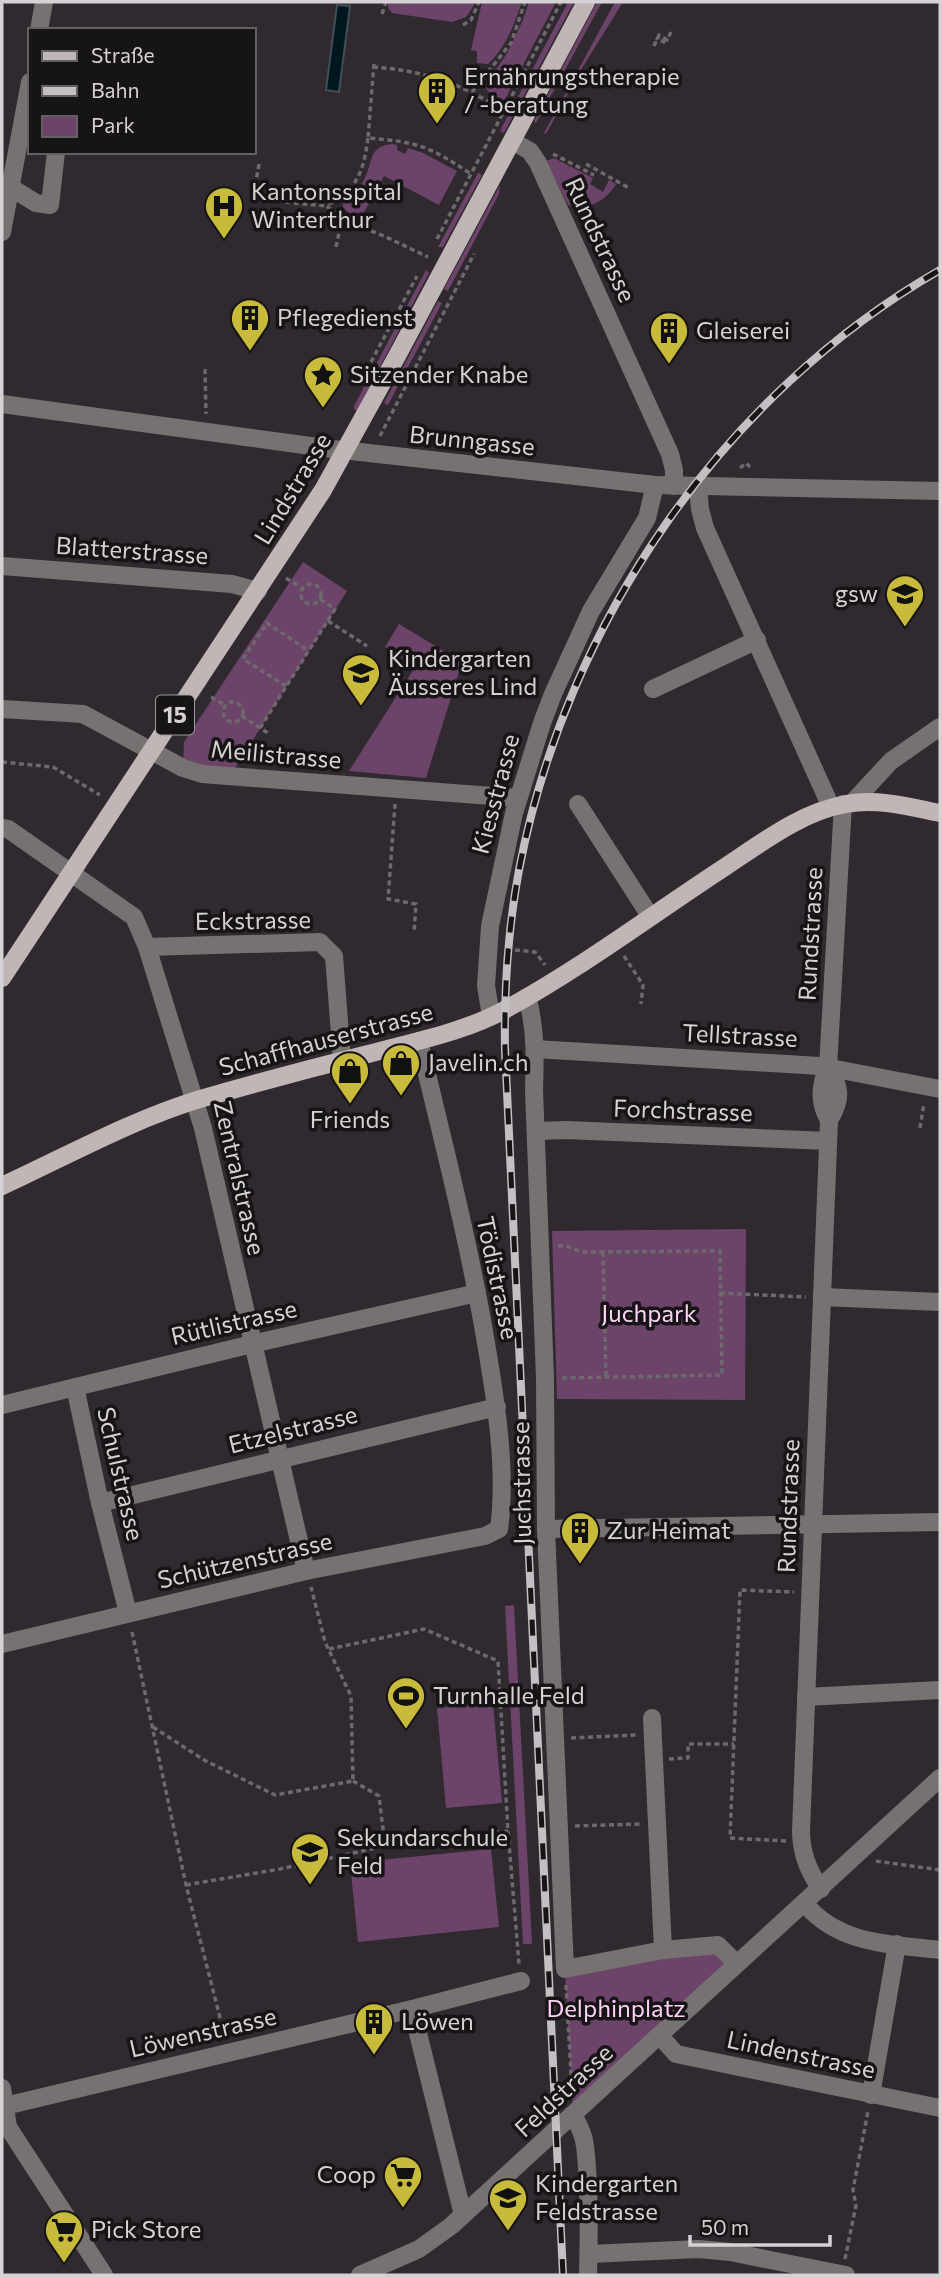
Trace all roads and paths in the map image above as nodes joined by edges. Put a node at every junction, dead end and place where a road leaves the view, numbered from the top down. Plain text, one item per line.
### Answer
1 (41, 2) edge
2 (386, 2) edge
3 (479, 2) edge
4 (525, 2) edge
5 (561, 2) edge
6 (586, 2) edge
7 (382, 14) dead end
8 (463, 25) dead end
9 (39, 28) edge
10 (671, 32) dead end
11 (653, 46) dead end
12 (472, 92) junction
13 (28, 94) edge
14 (504, 112) junction
15 (368, 138) junction
16 (512, 141) junction
17 (545, 150) dead end
18 (56, 154) edge
19 (259, 164) dead end
20 (586, 164) dead end
21 (471, 175) junction
22 (594, 176) dead end
23 (10, 187) junction
24 (629, 188) dead end
25 (326, 206) junction
26 (342, 219) junction
27 (2, 232) edge
28 (434, 245) dead end
29 (336, 247) dead end
30 (428, 257) dead end
31 (421, 268) dead end
32 (371, 362) dead end
33 (205, 369) dead end
34 (2, 404) edge
35 (206, 416) dead end
36 (346, 450) junction
37 (654, 485) junction
38 (674, 486) junction
39 (698, 487) junction
40 (940, 491) edge
41 (2, 566) edge
42 (286, 578) dead end
43 (303, 589) junction
44 (258, 591) junction
45 (320, 599) junction
46 (328, 621) junction
47 (757, 640) junction
48 (366, 646) dead end
49 (309, 651) junction
50 (286, 686) junction
51 (653, 689) dead end
52 (211, 697) dead end
53 (226, 706) junction
54 (2, 709) edge
55 (242, 716) junction
56 (940, 727) edge
57 (260, 728) junction
58 (268, 733) dead end
59 (151, 751) junction
60 (2, 762) edge
61 (396, 788) junction
62 (103, 797) dead end
63 (518, 798) junction
64 (578, 804) dead end
65 (842, 805) junction
66 (940, 813) edge
67 (2, 828) edge
68 (72, 872) junction
69 (650, 916) junction
70 (414, 933) dead end
71 (147, 947) junction
72 (515, 950) dead end
73 (624, 956) dead end
74 (547, 967) dead end
75 (2, 978) edge
76 (527, 997) junction
77 (641, 1004) dead end
78 (491, 1016) junction
79 (419, 1041) junction
80 (535, 1049) junction
81 (342, 1060) junction
82 (828, 1067) junction
83 (933, 1088) edge
84 (195, 1101) junction
85 (920, 1128) dead end
86 (536, 1131) junction
87 (828, 1141) junction
88 (2, 1186) edge
89 (553, 1246) dead end
90 (603, 1252) junction
91 (477, 1293) junction
92 (720, 1293) junction
93 (822, 1297) junction
94 (940, 1302) edge
95 (253, 1344) junction
96 (606, 1377) junction
97 (556, 1378) dead end
98 (75, 1387) junction
99 (2, 1405) edge
100 (497, 1407) junction
101 (280, 1458) junction
102 (100, 1503) junction
103 (940, 1522) edge
104 (813, 1524) junction
105 (499, 1529) joint
106 (546, 1529) junction
107 (306, 1571) junction
108 (810, 1593) junction
109 (128, 1613) junction
110 (2, 1644) edge
111 (329, 1649) junction
112 (940, 1690) edge
113 (806, 1697) junction
114 (653, 1726) joint
115 (153, 1727) junction
116 (555, 1739) junction
117 (734, 1744) junction
118 (654, 1760) junction
119 (940, 1778) edge
120 (353, 1781) junction
121 (657, 1824) junction
122 (559, 1827) junction
123 (508, 1831) junction
124 (801, 1842) junction
125 (385, 1846) junction
126 (871, 1860) dead end
127 (940, 1870) edge
128 (186, 1885) junction
129 (821, 1889) junction
130 (805, 1904) junction
131 (897, 1944) junction
132 (663, 1950) junction
133 (940, 1950) edge
134 (737, 1964) junction
135 (565, 1969) junction
136 (521, 1981) joint
137 (412, 2009) junction
138 (660, 2036) junction
139 (229, 2053) junction
140 (572, 2095) dead end
141 (871, 2095) junction
142 (3, 2097) edge
143 (940, 2108) edge
144 (573, 2115) junction
145 (5, 2128) edge
146 (463, 2215) junction
147 (589, 2254) junction
148 (104, 2275) edge
149 (360, 2275) edge
150 (588, 2275) edge
151 (844, 2275) edge

1 - 9 street
2 - 7 path
3 - 8 path
4 - 12 path
5 - 14 path
6 - 16 main road, Lindstrasse / 15
10 - 11 path
12 - 14 path
12 - 15 path
13 - 23 street
14 - 21 path
15 - 21 path
15 - 25 path
16 - 36 main road, Lindstrasse / 15
16 - 38 street, Rundstrasse
17 - 22 path
18 - 23 street
19 - 25 path
20 - 24 path
21 - 28 path
23 - 27 street
25 - 26 path
26 - 29 path
26 - 30 path
31 - 32 path
33 - 35 path
34 - 36 street, Brunngasse
36 - 37 street, Brunngasse
36 - 44 main road, Lindstrasse / 15
37 - 38 street, Brunngasse
37 - 63 street, Kiesstrasse
38 - 39 street, Brunngasse
39 - 40 street, Brunngasse
39 - 47 street, Rundstrasse
41 - 44 street, Blatterstrasse
42 - 43 path
43 - 45 path
43 - 45 path
44 - 59 main road, Lindstrasse / 15
45 - 46 path
46 - 48 path
46 - 49 path
47 - 51 street
47 - 65 street, Rundstrasse
49 - 50 path
49 - 50 path
50 - 57 path
52 - 53 path
53 - 55 path
53 - 55 path
54 - 59 street, Meilistrasse
55 - 57 path
56 - 65 street, Schaffhauserstrasse
57 - 58 path
59 - 61 street, Meilistrasse
59 - 68 main road, Lindstrasse / 15
60 - 62 path
61 - 63 street, Meilistrasse
61 - 70 path
63 - 78 street, Kiesstrasse
64 - 69 street
65 - 66 main road
65 - 69 main road, Schaffhauserstrasse
65 - 82 street, Rundstrasse
67 - 68 street, Zentralstrasse
68 - 71 street, Zentralstrasse
68 - 75 main road, Lindstrasse / 15
69 - 76 main road, Schaffhauserstrasse
71 - 81 street, Eckstrasse
71 - 84 street, Zentralstrasse
72 - 74 path
73 - 77 path
76 - 78 main road, Schaffhauserstrasse
76 - 80 street, Juchstrasse
78 - 79 main road, Schaffhauserstrasse
79 - 81 main road, Schaffhauserstrasse
79 - 91 street, Tödistrasse
80 - 82 street, Tellstrasse
80 - 86 street, Juchstrasse
81 - 84 main road, Schaffhauserstrasse
82 - 83 street, Tellstrasse
82 - 87 street, Rundstrasse
83 - 85 path
84 - 88 main road, Schaffhauserstrasse
84 - 95 street, Zentralstrasse
86 - 87 street, Forchstrasse
86 - 106 street, Juchstrasse
87 - 93 street, Rundstrasse
89 - 90 path
90 - 92 path
90 - 96 path
91 - 95 street, Rütlistrasse
91 - 100 street, Tödistrasse
92 - 93 path
92 - 96 path
93 - 94 street
93 - 104 street, Rundstrasse
95 - 98 street, Rütlistrasse
95 - 101 street, Zentralstrasse
96 - 97 path
98 - 99 street, Rütlistrasse
98 - 102 street, Schulstrasse
100 - 101 street, Etzelstrasse
100 - 105 street, Tödistrasse
101 - 102 street, Etzelstrasse
101 - 107 street, Zentralstrasse
102 - 109 street, Schulstrasse
103 - 104 street
104 - 106 street
104 - 108 street, Rundstrasse
105 - 107 street, Schützenstrasse
106 - 116 street, Juchstrasse
107 - 109 street, Schützenstrasse
107 - 111 path
108 - 113 street, Rundstrasse
108 - 117 path
109 - 110 street, Schützenstrasse
109 - 115 path
111 - 120 path
111 - 123 path
112 - 113 street
113 - 124 street, Rundstrasse
114 - 116 path
114 - 118 street
115 - 120 path
115 - 128 path
116 - 122 street, Juchstrasse
117 - 118 path
117 - 124 path
118 - 121 street
119 - 129 street, Feldstrasse
120 - 125 path
121 - 122 path
121 - 132 street
122 - 135 street, Juchstrasse
123 - 125 path
123 - 136 path
124 - 129 street, Rundstrasse
125 - 128 path
126 - 127 path
128 - 139 path
129 - 130 street, Feldstrasse
130 - 131 street
130 - 134 street, Feldstrasse
131 - 133 street
131 - 141 street
132 - 134 street
132 - 135 street
134 - 138 street, Feldstrasse
135 - 140 path
136 - 137 street, Löwenstrasse
137 - 139 street, Löwenstrasse
137 - 146 street
138 - 141 street, Lindenstrasse
138 - 144 street, Feldstrasse
139 - 142 street, Löwenstrasse
141 - 143 street, Lindenstrasse
141 - 151 path
142 - 145 street
144 - 146 street, Feldstrasse
144 - 147 street
145 - 148 street
146 - 149 street, Feldstrasse
147 - 150 street
147 - 151 street

